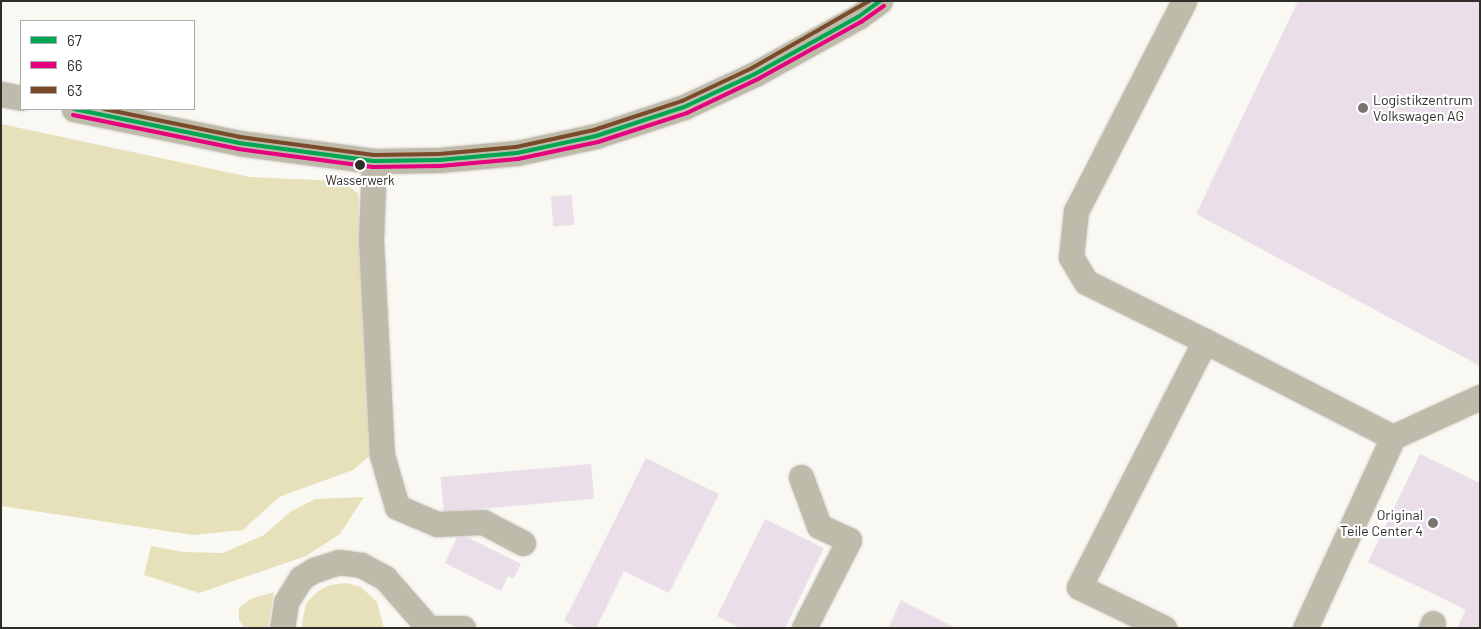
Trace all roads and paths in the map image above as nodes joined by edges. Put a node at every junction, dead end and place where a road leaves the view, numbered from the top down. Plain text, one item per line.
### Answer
1 (880, 1) edge
2 (1184, 1) edge
3 (1, 94) edge
4 (20, 98) edge
5 (79, 110) edge
6 (374, 161) junction
7 (1205, 342) junction
8 (1480, 397) edge
9 (1392, 437) junction
10 (801, 477) dead end
11 (523, 543) dead end
12 (425, 627) edge
13 (282, 628) edge
14 (464, 628) edge
15 (804, 628) edge
16 (1164, 628) edge
17 (1305, 628) edge

1 - 6 street
2 - 7 street
3 - 4 street
5 - 6 street
6 - 11 street
7 - 9 street
7 - 16 street
8 - 9 street
9 - 17 street
10 - 15 street
12 - 13 street
12 - 14 street

